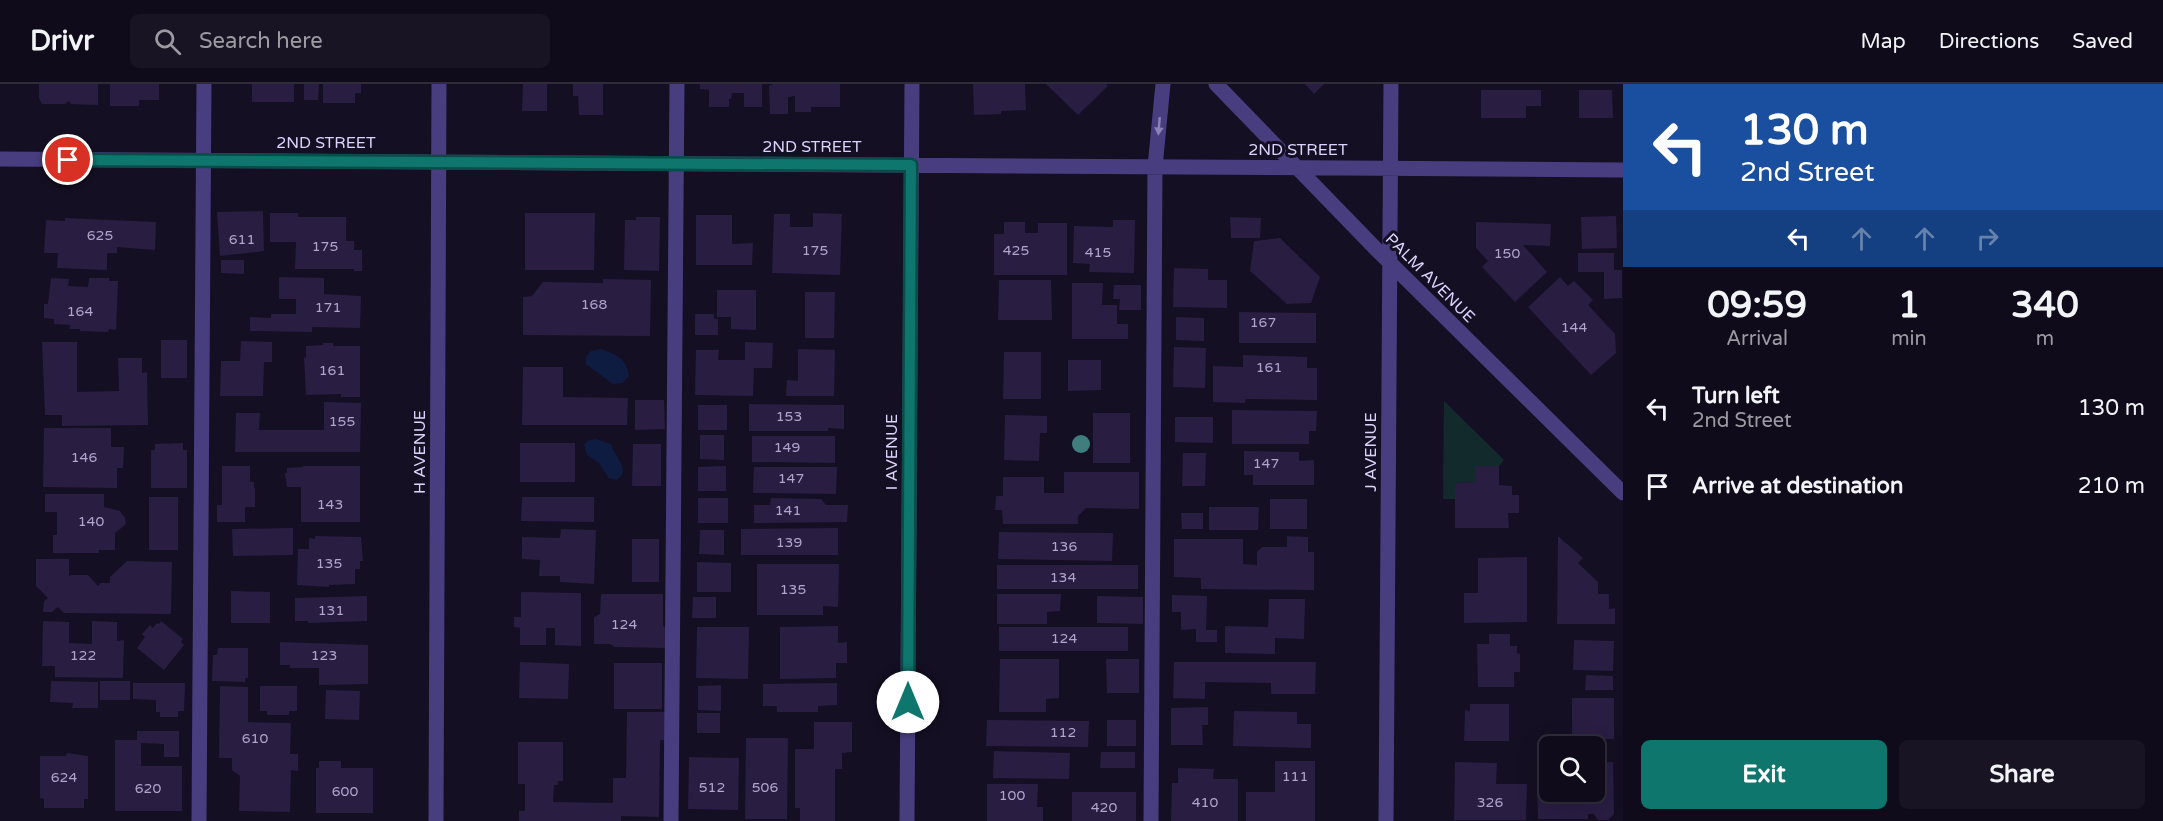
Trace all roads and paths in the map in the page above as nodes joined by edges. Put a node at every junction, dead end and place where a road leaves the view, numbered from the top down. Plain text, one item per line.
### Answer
1 (204, 84) edge
2 (439, 84) edge
3 (677, 84) edge
4 (912, 84) edge
5 (1163, 84) edge
6 (1216, 84) edge
7 (1391, 84) edge
8 (0, 159) edge
9 (204, 161) junction
10 (439, 162) junction
11 (677, 164) junction
12 (911, 165) junction
13 (1155, 167) junction
14 (1297, 168) junction
15 (1391, 169) junction
16 (1623, 171) edge
17 (1390, 264) junction
18 (1623, 493) edge
19 (199, 821) edge
20 (436, 821) edge
21 (671, 821) edge
22 (907, 821) edge
23 (1151, 821) edge
24 (1386, 821) edge

1 - 9 street
2 - 10 street, H AVENUE
3 - 11 street
4 - 12 street, I AVENUE
5 -> 13 street
6 - 14 street, PALM AVENUE
7 - 15 street, J AVENUE
8 - 9 street, 2ND STREET
9 - 10 street, 2ND STREET
9 - 19 street
10 - 11 street, 2ND STREET
10 - 20 street, H AVENUE
11 - 12 street, 2ND STREET
11 - 21 street
12 - 13 street, 2ND STREET
12 - 22 street, I AVENUE
13 - 14 street, 2ND STREET
13 - 23 street
14 - 15 street, 2ND STREET
14 - 17 street, PALM AVENUE
15 - 16 street, 2ND STREET
15 - 17 street, J AVENUE
17 - 18 street, PALM AVENUE
17 - 24 street, J AVENUE

